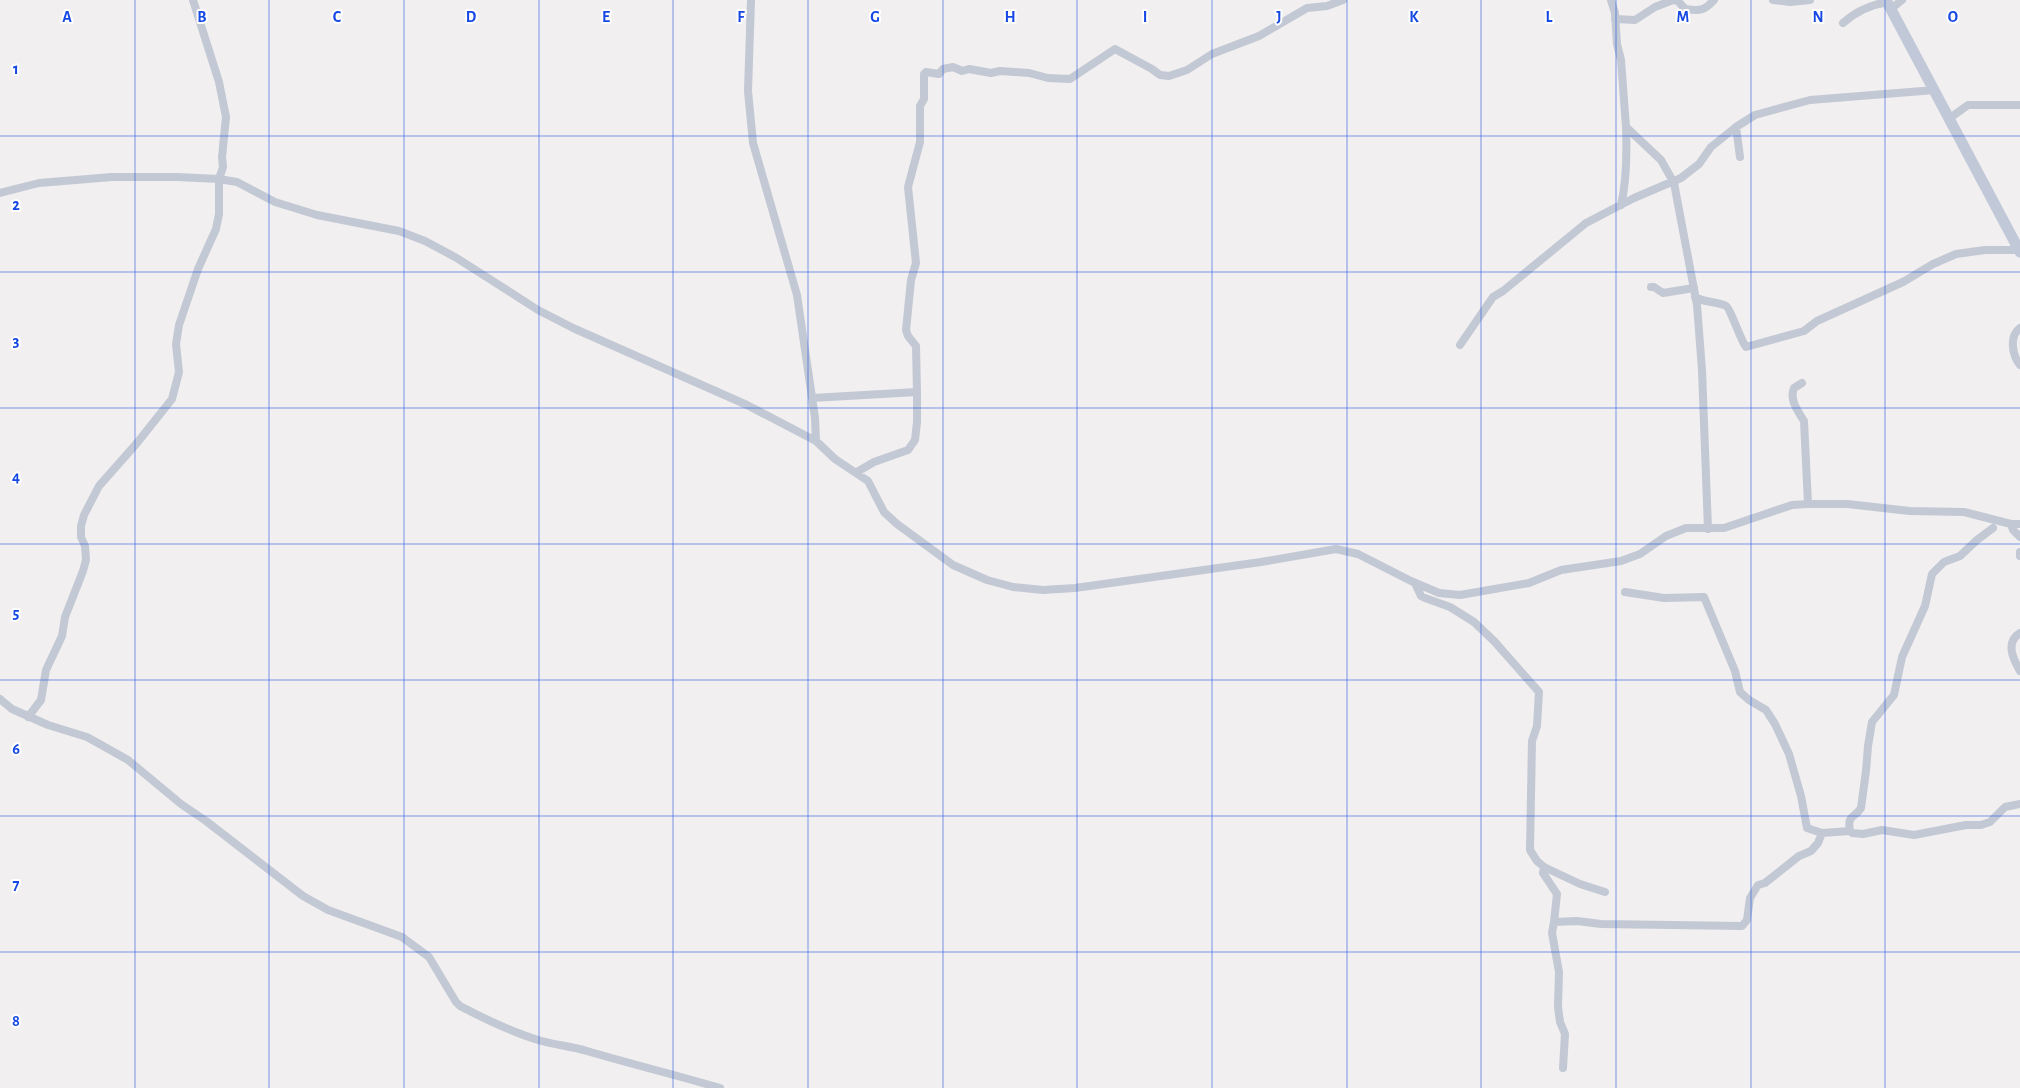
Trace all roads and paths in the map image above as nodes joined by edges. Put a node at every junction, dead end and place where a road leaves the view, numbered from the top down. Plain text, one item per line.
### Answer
1 (193, 0) edge
2 (750, 0) edge
3 (1343, 0) edge
4 (1611, 0) edge
5 (1674, 0) edge
6 (1714, 0) edge
7 (1773, 0) edge
8 (1810, 0) edge
9 (1902, 0) edge
10 (1888, 4) edge
11 (1616, 19) junction
12 (1843, 23) dead end
13 (1935, 90) junction
14 (2020, 105) edge
15 (1950, 118) junction
16 (1626, 127) junction
17 (1736, 127) junction
18 (1740, 157) dead end
19 (219, 180) junction
20 (1674, 183) junction
21 (0, 193) edge
22 (1621, 205) junction
23 (2020, 251) edge
24 (1651, 287) dead end
25 (1694, 288) junction
26 (1695, 297) junction
27 (2020, 328) edge
28 (1460, 345) dead end
29 (2020, 365) edge
30 (1802, 384) dead end
31 (916, 392) junction
32 (812, 398) junction
33 (816, 440) junction
34 (857, 472) junction
35 (1808, 504) junction
36 (2011, 524) junction
37 (2020, 524) edge
38 (1993, 528) dead end
39 (1708, 529) junction
40 (2020, 537) edge
41 (2020, 552) edge
42 (2020, 556) edge
43 (1415, 583) junction
44 (1625, 592) dead end
45 (2020, 633) edge
46 (2020, 671) edge
47 (0, 699) edge
48 (28, 717) junction
49 (2020, 804) edge
50 (1850, 831) junction
51 (1822, 834) junction
52 (1544, 867) junction
53 (1605, 892) dead end
54 (1554, 922) junction
55 (1564, 1068) dead end
56 (720, 1088) edge

1 - 19 street
2 - 32 street
3 - 31 street
4 - 11 street
5 - 6 street
5 - 11 street
7 - 8 street
9 - 10 street
10 - 12 street
10 - 13 main road
11 - 16 street
13 - 15 main road
13 - 17 street
14 - 15 street
15 - 23 main road
16 - 20 street
16 - 22 street
17 - 18 street
17 - 20 street
19 - 21 street
19 - 33 street
19 - 48 street
20 - 22 street
20 - 25 street
22 - 28 street
23 - 26 street
24 - 25 street
25 - 26 street
26 - 39 street
27 - 29 street
30 - 35 street
31 - 32 street
31 - 34 street
32 - 33 street
33 - 34 street
34 - 43 street
35 - 36 street
35 - 39 street
36 - 37 street
36 - 40 street
38 - 50 street
39 - 43 street
41 - 42 street
43 - 52 street
44 - 51 street
45 - 46 street
47 - 48 street
48 - 56 street
49 - 50 street
50 - 51 street
51 - 54 street
52 - 53 street
52 - 54 street
54 - 55 street

